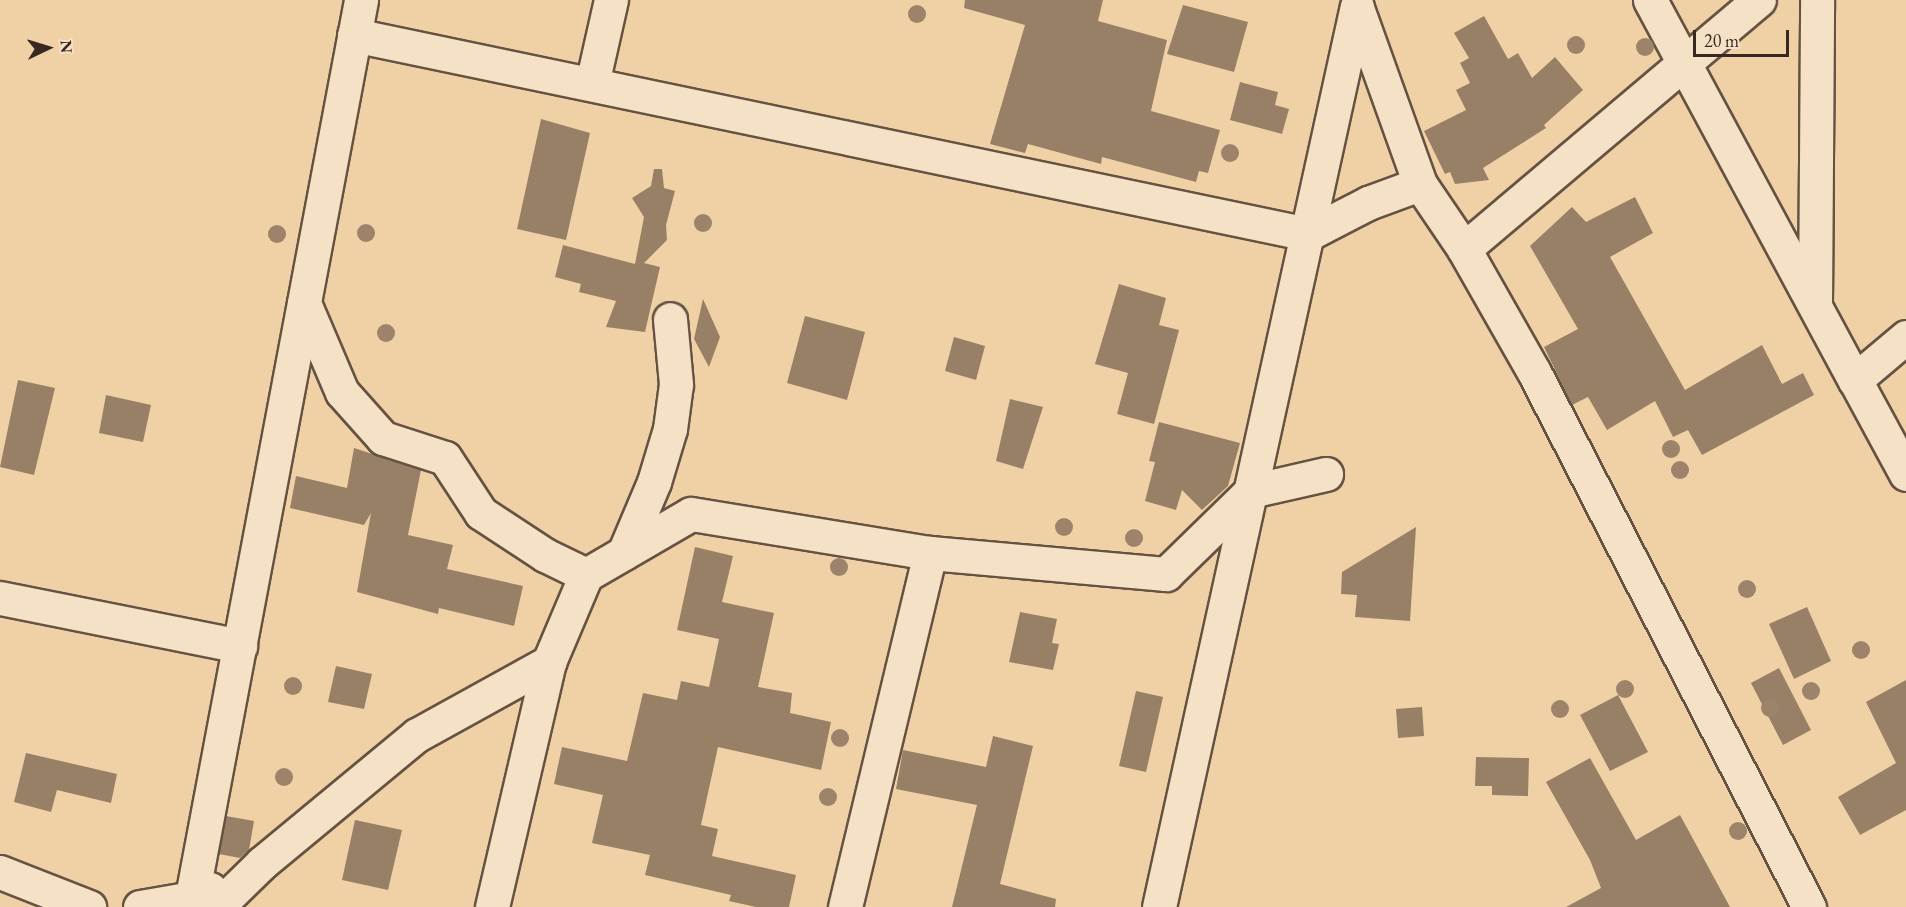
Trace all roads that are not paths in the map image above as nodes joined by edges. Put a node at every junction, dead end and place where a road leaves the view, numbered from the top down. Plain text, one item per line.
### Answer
1 (361, 0) edge
2 (611, 0) edge
3 (1650, 0) edge
4 (1758, 0) edge
5 (1817, 0) edge
6 (1358, 4) edge
7 (354, 35) junction
8 (1684, 63) junction
9 (592, 84) junction
10 (1420, 184) junction
11 (1308, 234) junction
12 (1464, 249) junction
13 (304, 303) junction
14 (1815, 308) junction
15 (670, 319) dead end
16 (1906, 337) edge
17 (1855, 380) junction
18 (1326, 474) dead end
19 (1906, 474) edge
20 (1251, 491) junction
21 (624, 553) junction
22 (930, 553) junction
23 (586, 575) junction
24 (0, 598) edge
25 (240, 646) junction
26 (549, 662) junction
27 (0, 872) edge
28 (200, 904) edge
29 (89, 907) edge
30 (140, 907) edge
31 (492, 907) edge
32 (845, 907) edge
33 (1159, 907) edge
34 (1809, 907) edge

1 - 7 street
2 - 9 street
3 - 8 street
4 - 8 street
5 - 14 street
6 - 10 street
6 - 11 street
7 - 9 street
7 - 13 street
8 - 12 street
8 - 14 street
9 - 11 street
10 - 11 street
10 - 12 street
11 - 20 street
12 - 34 street
13 - 23 street
13 - 25 street
14 - 17 street
15 - 21 street
16 - 17 street
17 - 19 street
18 - 20 street
20 - 22 street
20 - 33 street
21 - 22 street
21 - 23 street
22 - 32 street
23 - 26 street
24 - 25 street
25 - 28 street
26 - 28 street
26 - 31 street
27 - 29 street
28 - 30 street

